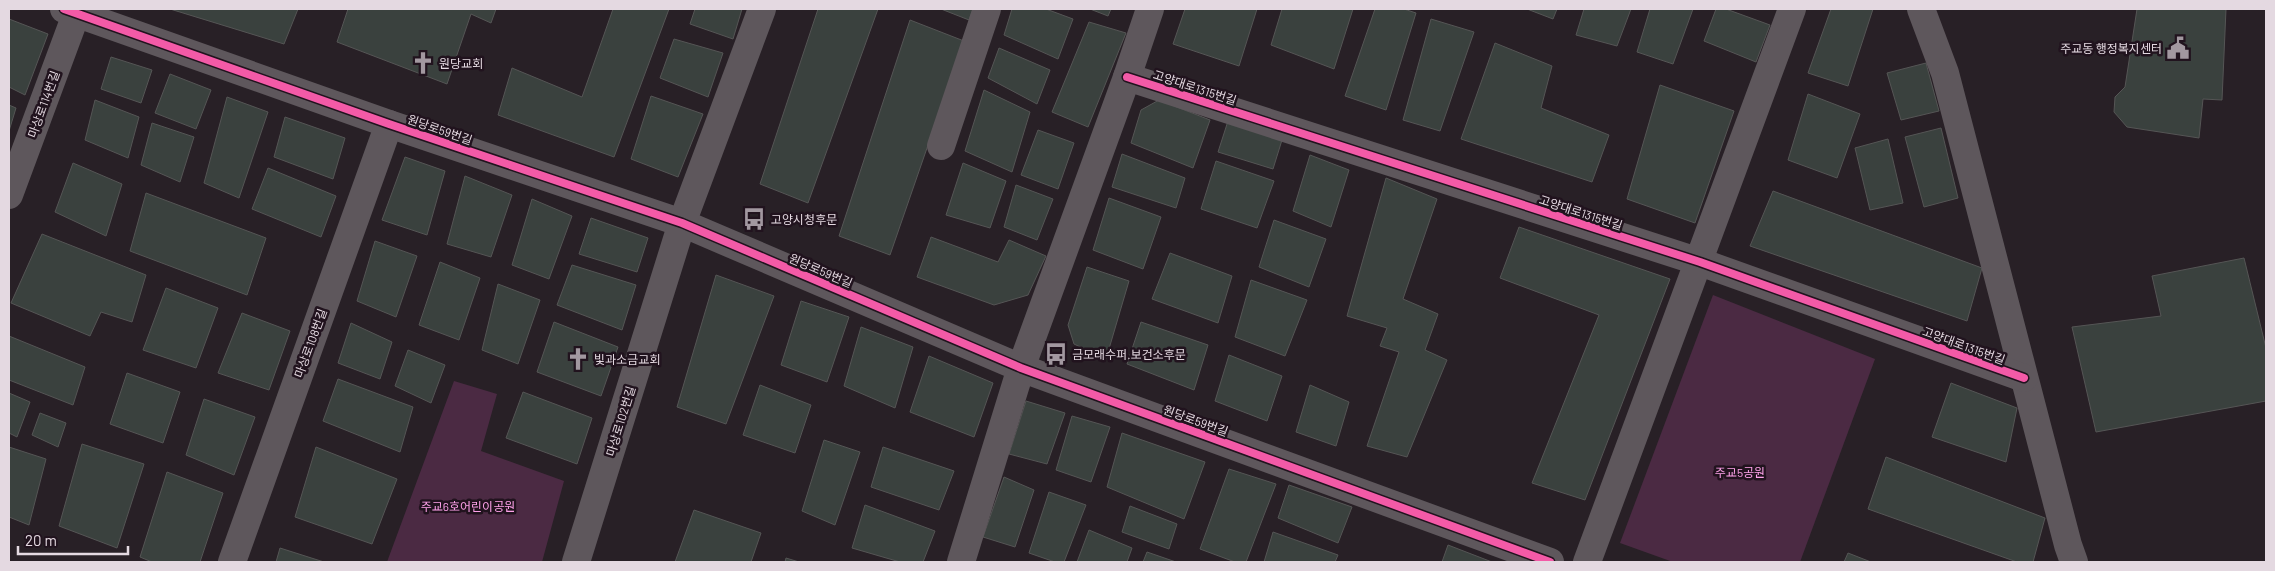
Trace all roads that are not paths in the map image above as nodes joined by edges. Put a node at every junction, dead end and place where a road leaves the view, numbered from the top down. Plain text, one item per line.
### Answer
1 (762, 9) edge
2 (986, 9) edge
3 (1150, 9) edge
4 (1921, 9) edge
5 (73, 10) edge
6 (1783, 11) edge
7 (1127, 77) junction
8 (389, 124) junction
9 (941, 146) dead end
10 (9, 195) edge
11 (682, 223) junction
12 (1700, 262) junction
13 (1021, 368) junction
14 (2024, 378) junction
15 (232, 562) edge
16 (576, 562) edge
17 (961, 562) edge
18 (1550, 562) edge
19 (1587, 562) edge
20 (2074, 562) edge

1 - 11 street
2 - 9 street
3 - 7 street
4 - 14 street, 고양대로1315번길
5 - 8 street, 원당로59번길
5 - 10 street, 마상로114번길
6 - 12 street
7 - 12 street, 고양대로1315번길
7 - 13 street
8 - 11 street, 원당로59번길
8 - 15 street, 마상로108번길
11 - 13 street, 원당로59번길
11 - 16 street, 마상로102번길
12 - 14 street, 고양대로1315번길
12 - 19 street
13 - 17 street
13 - 18 street, 원당로59번길
14 - 20 street, 고양대로1315번길

